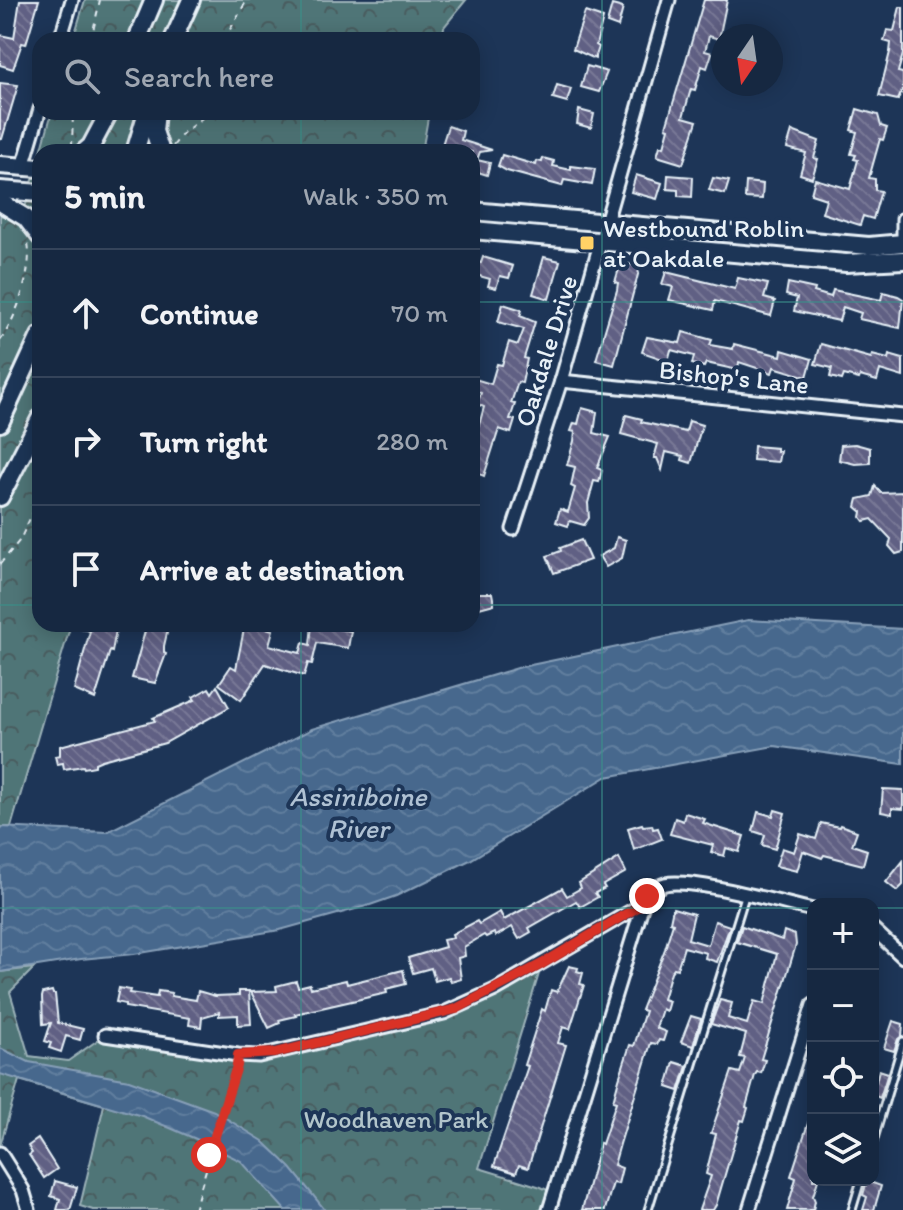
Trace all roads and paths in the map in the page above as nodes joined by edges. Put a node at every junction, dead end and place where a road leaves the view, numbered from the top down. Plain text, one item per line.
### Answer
1 (72, 0) edge
2 (100, 0) edge
3 (154, 0) edge
4 (191, 0) edge
5 (247, 0) edge
6 (669, 0) edge
7 (62, 32) edge
8 (93, 32) edge
9 (140, 32) edge
10 (177, 32) edge
11 (229, 32) edge
12 (38, 120) edge
13 (73, 120) edge
14 (106, 120) edge
15 (109, 120) edge
16 (145, 120) edge
17 (155, 120) edge
18 (200, 120) edge
19 (35, 144) edge
20 (72, 144) edge
21 (92, 144) edge
22 (102, 144) edge
23 (137, 144) edge
24 (161, 144) edge
25 (172, 144) edge
26 (0, 165) edge
27 (31, 168) edge
28 (0, 190) edge
29 (32, 192) edge
30 (0, 202) edge
31 (480, 212) edge
32 (903, 219) edge
33 (480, 230) edge
34 (602, 232) junction
35 (32, 234) edge
36 (903, 237) edge
37 (32, 243) edge
38 (903, 243) edge
39 (903, 260) edge
40 (0, 341) edge
41 (32, 353) edge
42 (561, 381) junction
43 (903, 416) edge
44 (0, 423) edge
45 (32, 435) edge
46 (0, 497) edge
47 (32, 514) edge
48 (513, 529) dead end
49 (0, 564) edge
50 (745, 896) junction
51 (643, 904) junction
52 (807, 909) edge
53 (879, 935) edge
54 (903, 957) edge
55 (807, 1024) edge
56 (110, 1036) dead end
57 (903, 1041) edge
58 (238, 1055) junction
59 (879, 1122) edge
60 (0, 1153) edge
61 (859, 1186) edge
62 (29, 1210) edge
63 (194, 1210) edge
64 (549, 1210) edge
65 (648, 1210) edge
66 (749, 1210) edge
67 (852, 1210) edge

1 - 7 street
2 - 8 path
3 - 9 main road
4 - 10 main road
5 - 11 path
6 - 34 street, Oakdale Drive
12 - 19 street
13 - 20 path
14 - 21 main road
15 - 22 main road
16 - 23 main road
17 - 24 main road
18 - 25 path
26 - 27 main road
28 - 29 main road
30 - 35 main road
31 - 34 main road
32 - 36 street
33 - 34 main road
34 - 38 main road
34 - 39 main road
34 - 42 street, Oakdale Drive
37 - 40 path
41 - 44 main road
42 - 43 street, Bishop's Lane
42 - 48 street, Oakdale Drive
45 - 46 main road
47 - 49 path
50 - 51 street
50 - 52 street
50 - 65 lane
51 - 58 street
51 - 64 street
53 - 54 street
55 - 66 street
56 - 58 street
57 - 59 lane
58 - 63 path
60 - 62 street
61 - 67 lane

